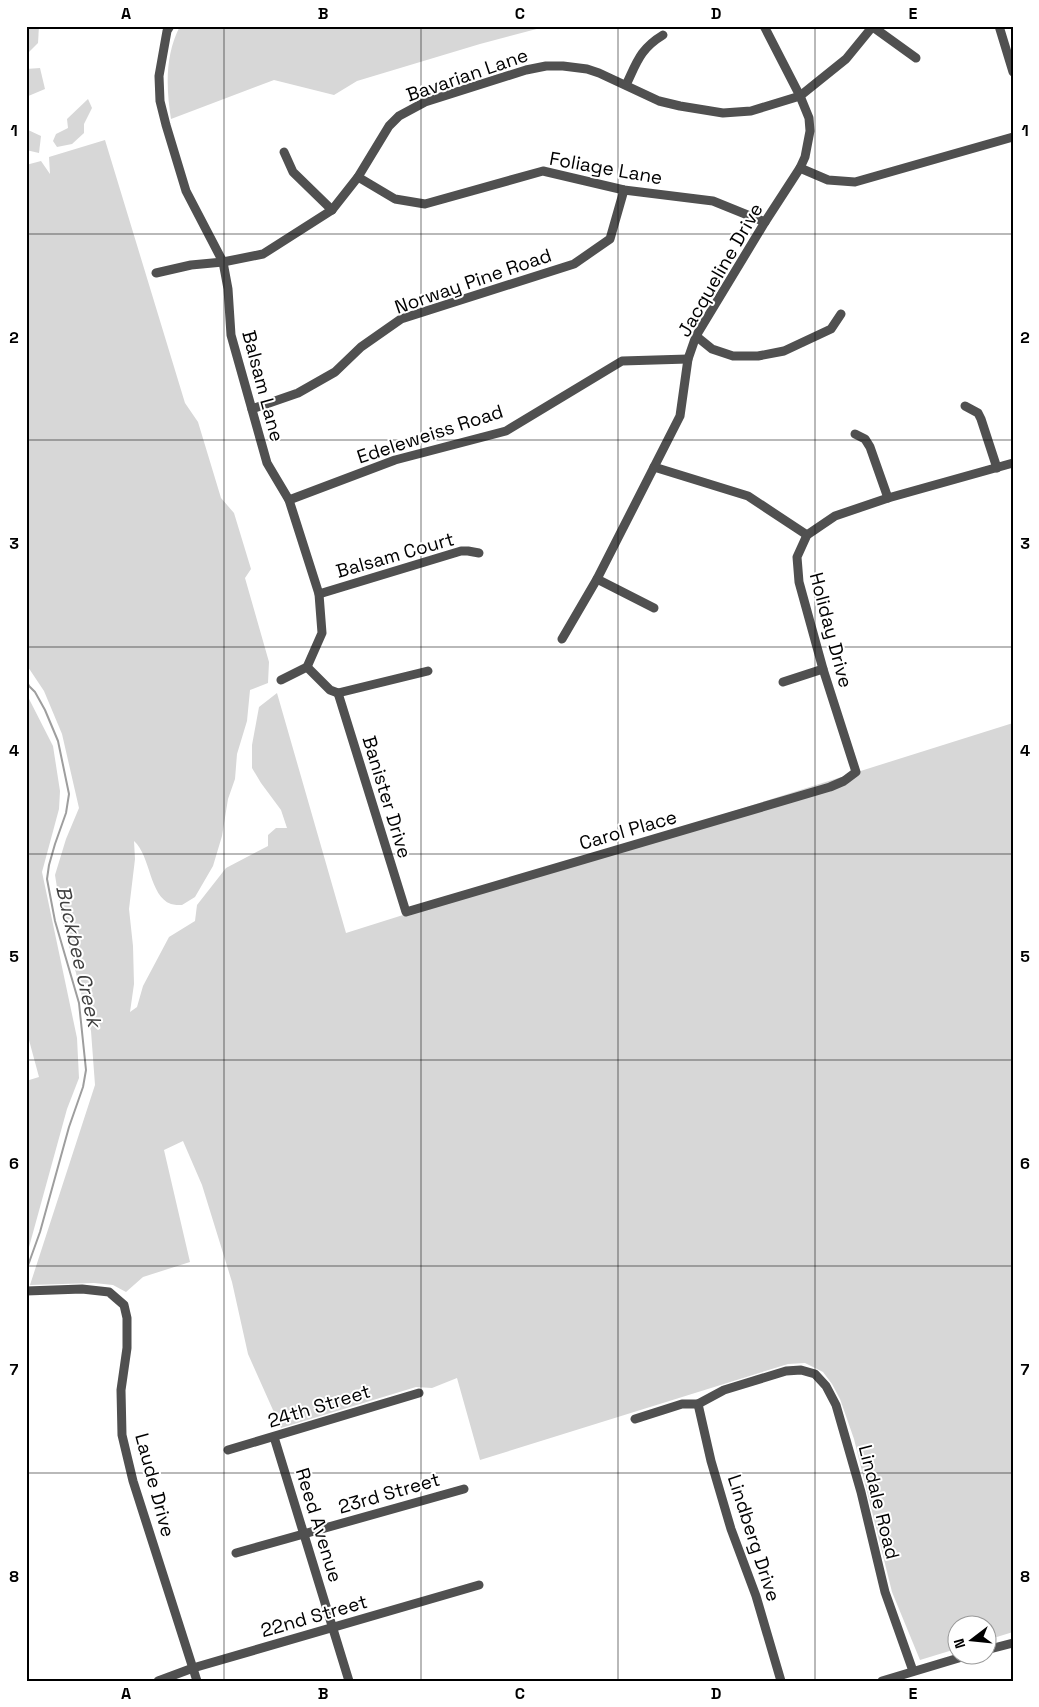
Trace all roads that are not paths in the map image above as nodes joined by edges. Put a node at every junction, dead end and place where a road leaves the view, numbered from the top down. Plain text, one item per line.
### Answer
1 (170, 26) edge
2 (764, 26) edge
3 (999, 26) edge
4 (873, 27) edge
5 (663, 35) dead end
6 (916, 58) dead end
7 (1013, 72) edge
8 (626, 85) junction
9 (800, 96) junction
10 (1013, 137) edge
11 (284, 152) dead end
12 (800, 168) junction
13 (358, 177) junction
14 (624, 190) junction
15 (332, 210) junction
16 (765, 222) junction
17 (223, 262) junction
18 (156, 273) dead end
19 (840, 314) dead end
20 (696, 336) junction
21 (688, 359) junction
22 (965, 406) dead end
23 (252, 409) junction
24 (855, 434) dead end
25 (1013, 463) edge
26 (654, 467) junction
27 (997, 468) junction
28 (888, 498) junction
29 (289, 500) junction
30 (807, 535) junction
31 (480, 553) dead end
32 (597, 579) junction
33 (319, 594) junction
34 (654, 608) dead end
35 (562, 639) dead end
36 (307, 667) junction
37 (823, 669) junction
38 (428, 671) dead end
39 (281, 680) dead end
40 (783, 682) dead end
41 (338, 693) junction
42 (856, 772) joint
43 (406, 912) joint
44 (26, 1291) edge
45 (418, 1393) dead end
46 (698, 1404) junction
47 (635, 1419) dead end
48 (274, 1436) junction
49 (228, 1450) dead end
50 (464, 1489) dead end
51 (304, 1534) junction
52 (236, 1553) dead end
53 (479, 1585) dead end
54 (334, 1628) junction
55 (1013, 1643) edge
56 (996, 1647) edge
57 (946, 1662) edge
58 (193, 1668) junction
59 (913, 1672) junction
60 (158, 1681) edge
61 (197, 1681) edge
62 (349, 1681) edge
63 (781, 1681) edge
64 (882, 1681) edge

1 - 17 street, Balsam Lane
2 - 9 street, Jacqueline Drive
3 - 7 street
4 - 6 street
4 - 9 street, Bavarian Lane
5 - 8 street
8 - 9 street, Bavarian Lane
8 - 13 street, Bavarian Lane
9 - 12 street, Jacqueline Drive
10 - 12 street
11 - 15 street
12 - 16 street, Jacqueline Drive
13 - 14 street, Foliage Lane
13 - 15 street, Bavarian Lane
14 - 16 street, Foliage Lane
14 - 23 street, Norway Pine Road
15 - 17 street, Bavarian Lane
16 - 20 street, Jacqueline Drive
17 - 18 street, Bavarian Lane
17 - 23 street, Balsam Lane
19 - 20 street
20 - 21 street, Jacqueline Drive
21 - 26 street, Jacqueline Drive
21 - 29 street, Edeleweiss Road
22 - 27 street
23 - 29 street, Balsam Lane
24 - 28 street
25 - 27 street
26 - 30 street
26 - 32 street, Jacqueline Drive
27 - 28 street
28 - 30 street
29 - 33 street, Balsam Lane
30 - 37 street, Holiday Drive
31 - 33 street, Balsam Court
32 - 34 street
32 - 35 street, Jacqueline Drive
33 - 36 street, Balsam Lane
36 - 39 street
36 - 41 street
37 - 40 street
37 - 42 street, Holiday Drive
38 - 41 street
41 - 43 street, Banister Drive
42 - 43 street, Carol Place
44 - 58 street, Laude Drive
45 - 48 street, 24th Street
46 - 47 street
46 - 59 street, Lindale Road
46 - 63 street, Lindberg Drive
48 - 49 street, 24th Street
48 - 51 street, Reed Avenue
50 - 51 street, 23rd Street
51 - 52 street, 23rd Street
51 - 54 street, Reed Avenue
53 - 54 street, 22nd Street
54 - 58 street, 22nd Street
54 - 62 street, Reed Avenue
55 - 56 street
57 - 59 street
58 - 60 street, 22nd Street
58 - 61 street, Laude Drive
59 - 64 street

